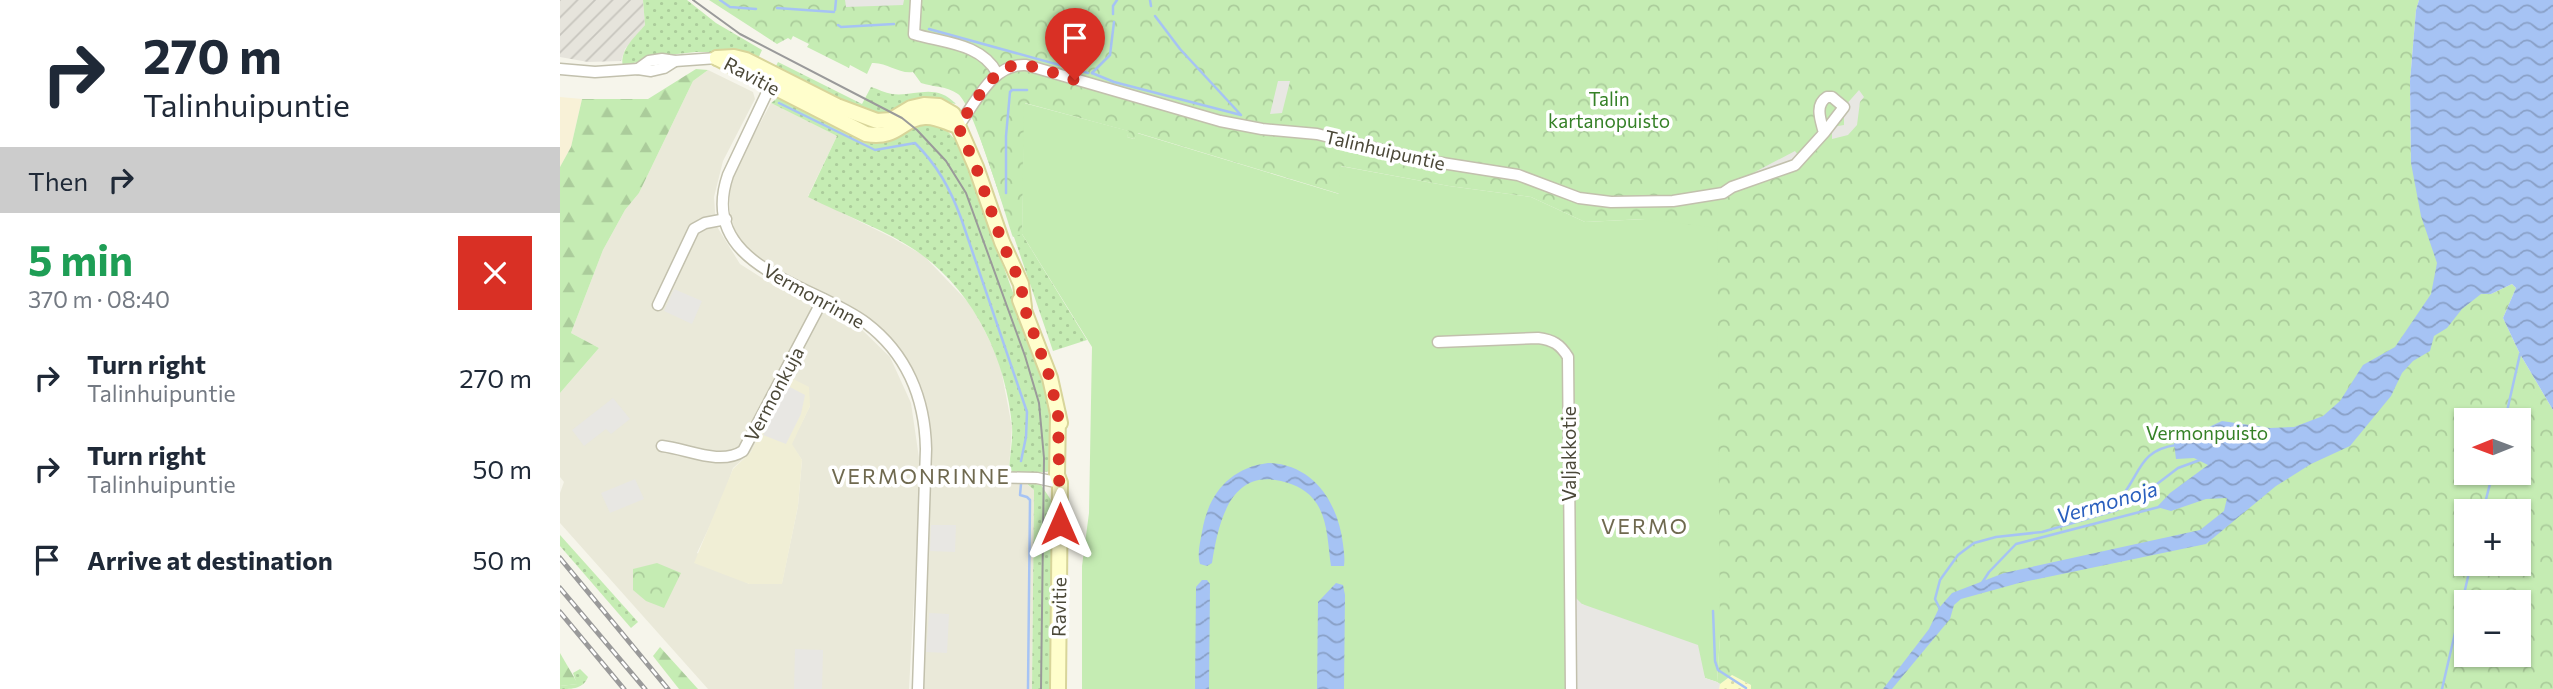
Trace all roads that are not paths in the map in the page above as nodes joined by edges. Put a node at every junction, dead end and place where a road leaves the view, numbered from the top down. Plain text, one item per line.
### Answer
1 (916, 0) edge
2 (717, 58) joint
3 (560, 69) edge
4 (997, 73) junction
5 (773, 81) junction
6 (958, 126) junction
7 (1824, 133) dead end
8 (726, 219) junction
9 (823, 299) junction
10 (658, 305) dead end
11 (1438, 342) dead end
12 (662, 446) dead end
13 (925, 476) junction
14 (1060, 483) junction
15 (918, 689) edge
16 (1058, 689) edge
17 (1572, 689) edge

1 - 4 street
2 - 3 street
2 - 5 street, Ravitie
4 - 6 street
4 - 7 street, Talinhuipuntie
5 - 6 street, Ravitie
5 - 8 street, Vermonrinne
6 - 14 street, Ravitie
8 - 9 street, Vermonrinne
8 - 10 street
9 - 12 street, Vermonkuja
9 - 13 street, Vermonrinne
11 - 17 street, Valjakkotie
13 - 14 street
13 - 15 street, Vermonrinne
14 - 16 street, Ravitie

